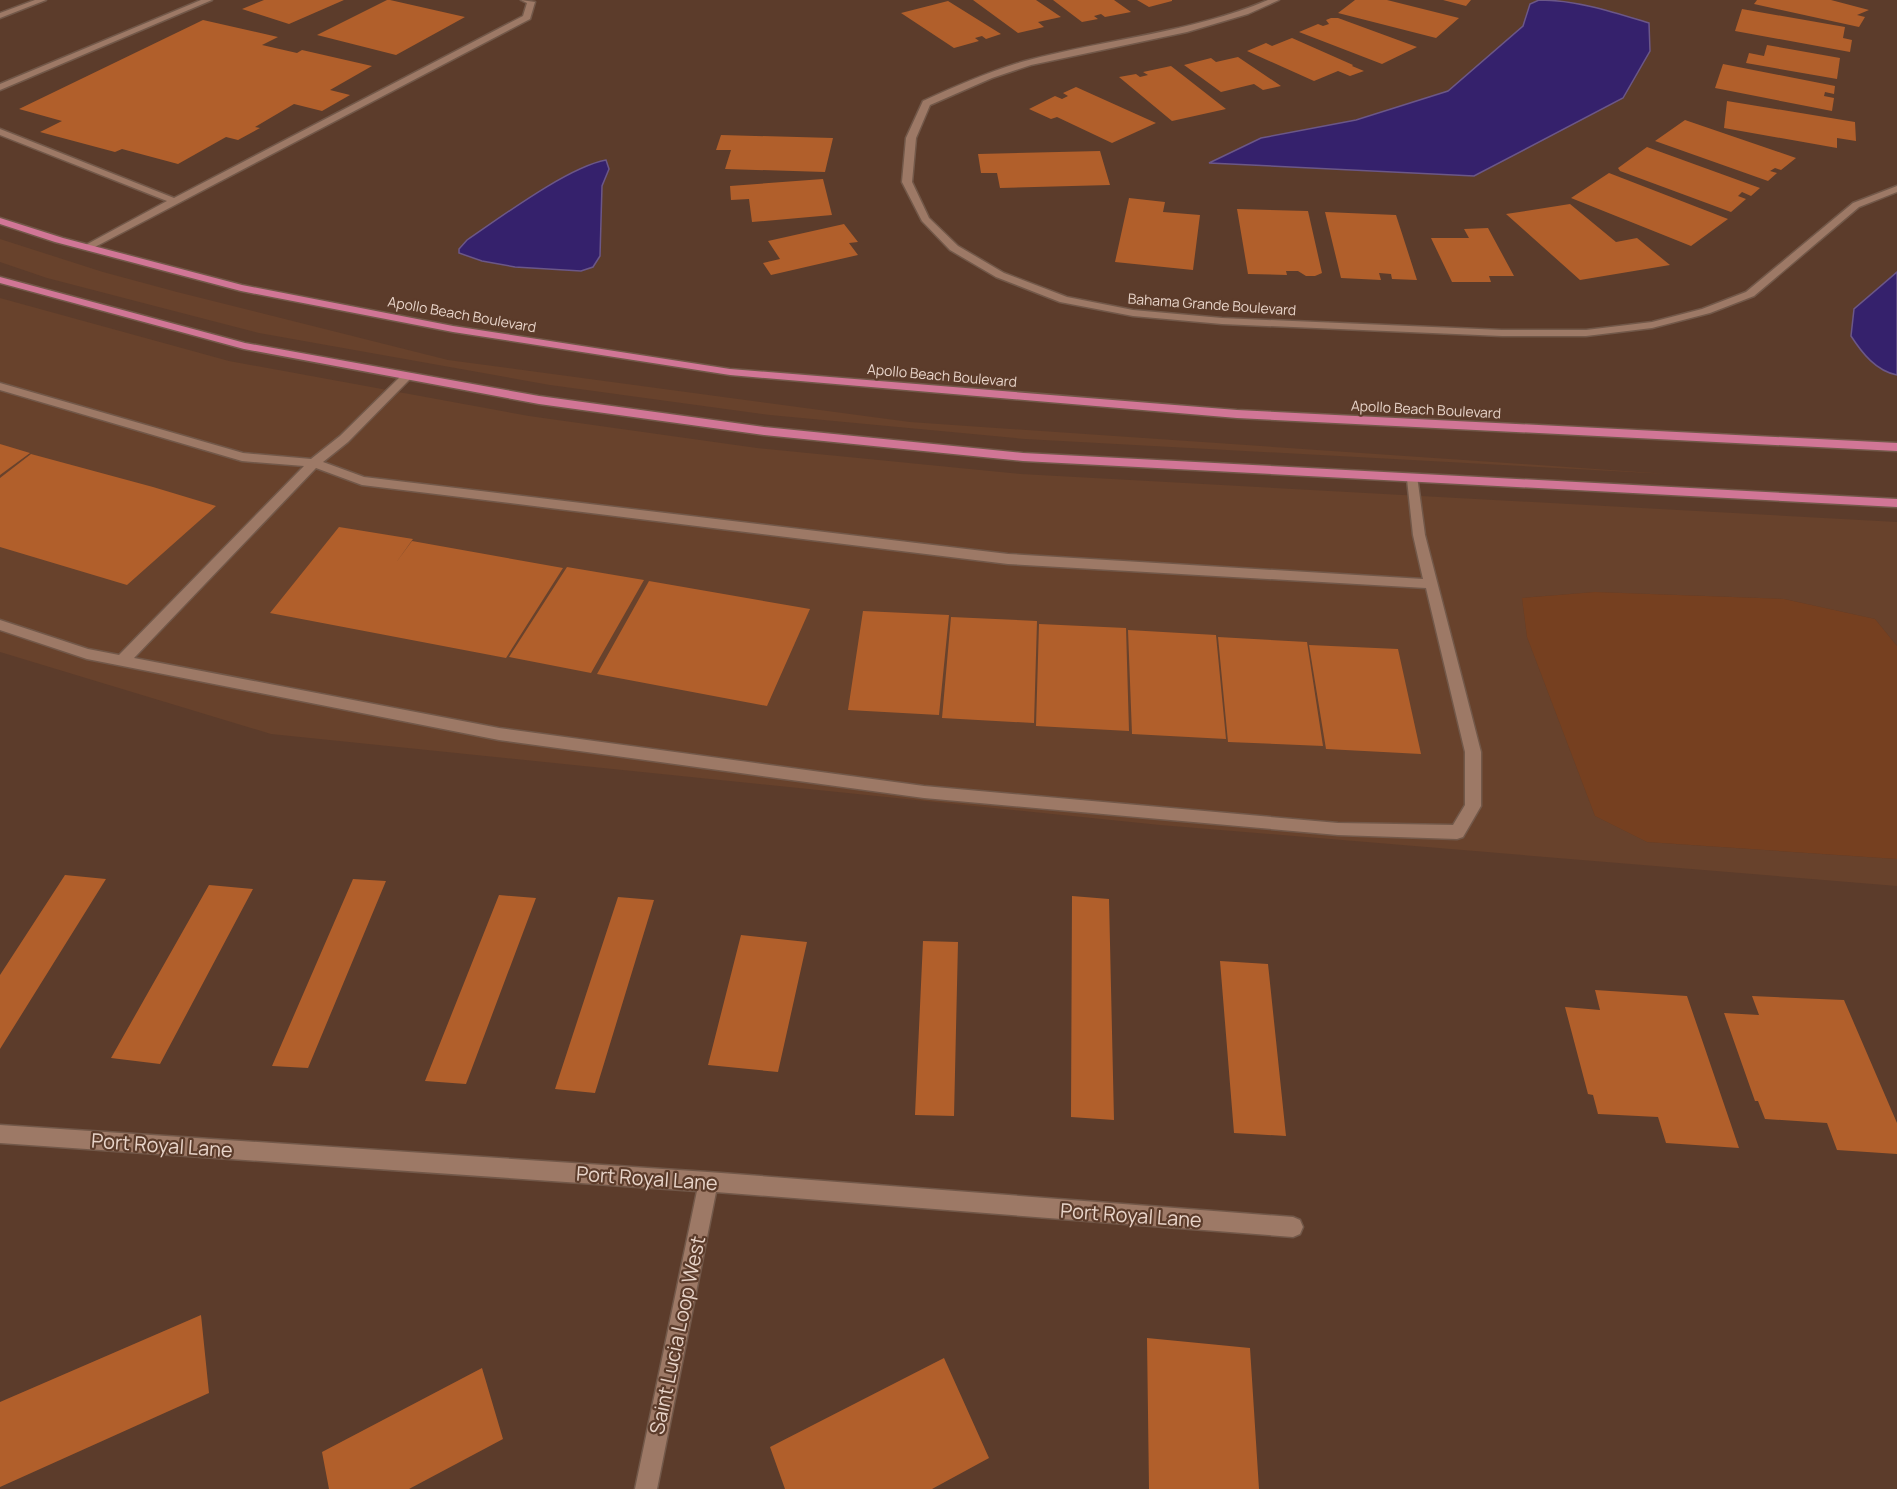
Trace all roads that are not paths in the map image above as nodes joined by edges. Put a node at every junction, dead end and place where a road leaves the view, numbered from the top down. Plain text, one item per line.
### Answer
1 (42, 0) edge
2 (208, 0) edge
3 (525, 0) edge
4 (1275, 0) edge
5 (0, 16) edge
6 (0, 87) edge
7 (0, 132) edge
8 (1897, 189) edge
9 (174, 201) junction
10 (0, 221) edge
11 (87, 247) junction
12 (0, 280) edge
13 (407, 376) junction
14 (0, 386) edge
15 (1897, 447) edge
16 (314, 463) junction
17 (1413, 479) junction
18 (1897, 503) edge
19 (1430, 584) junction
20 (0, 625) edge
21 (122, 661) junction
22 (0, 1134) edge
23 (708, 1182) junction
24 (1293, 1227) dead end
25 (646, 1489) edge

1 - 5 street
2 - 6 street
3 - 9 street
4 - 8 street, Bahama Grande Boulevard
7 - 9 street
9 - 11 street
10 - 11 main road, Apollo Beach Boulevard
11 - 15 main road, Apollo Beach Boulevard
12 - 13 main road
13 - 16 street
13 - 17 main road
14 - 16 street
16 - 19 street
16 - 21 street
17 - 18 main road
17 - 19 street
19 - 21 street
20 - 21 street
22 - 23 street, Port Royal Lane
23 - 24 street, Port Royal Lane
23 - 25 street, Saint Lucia Loop West

